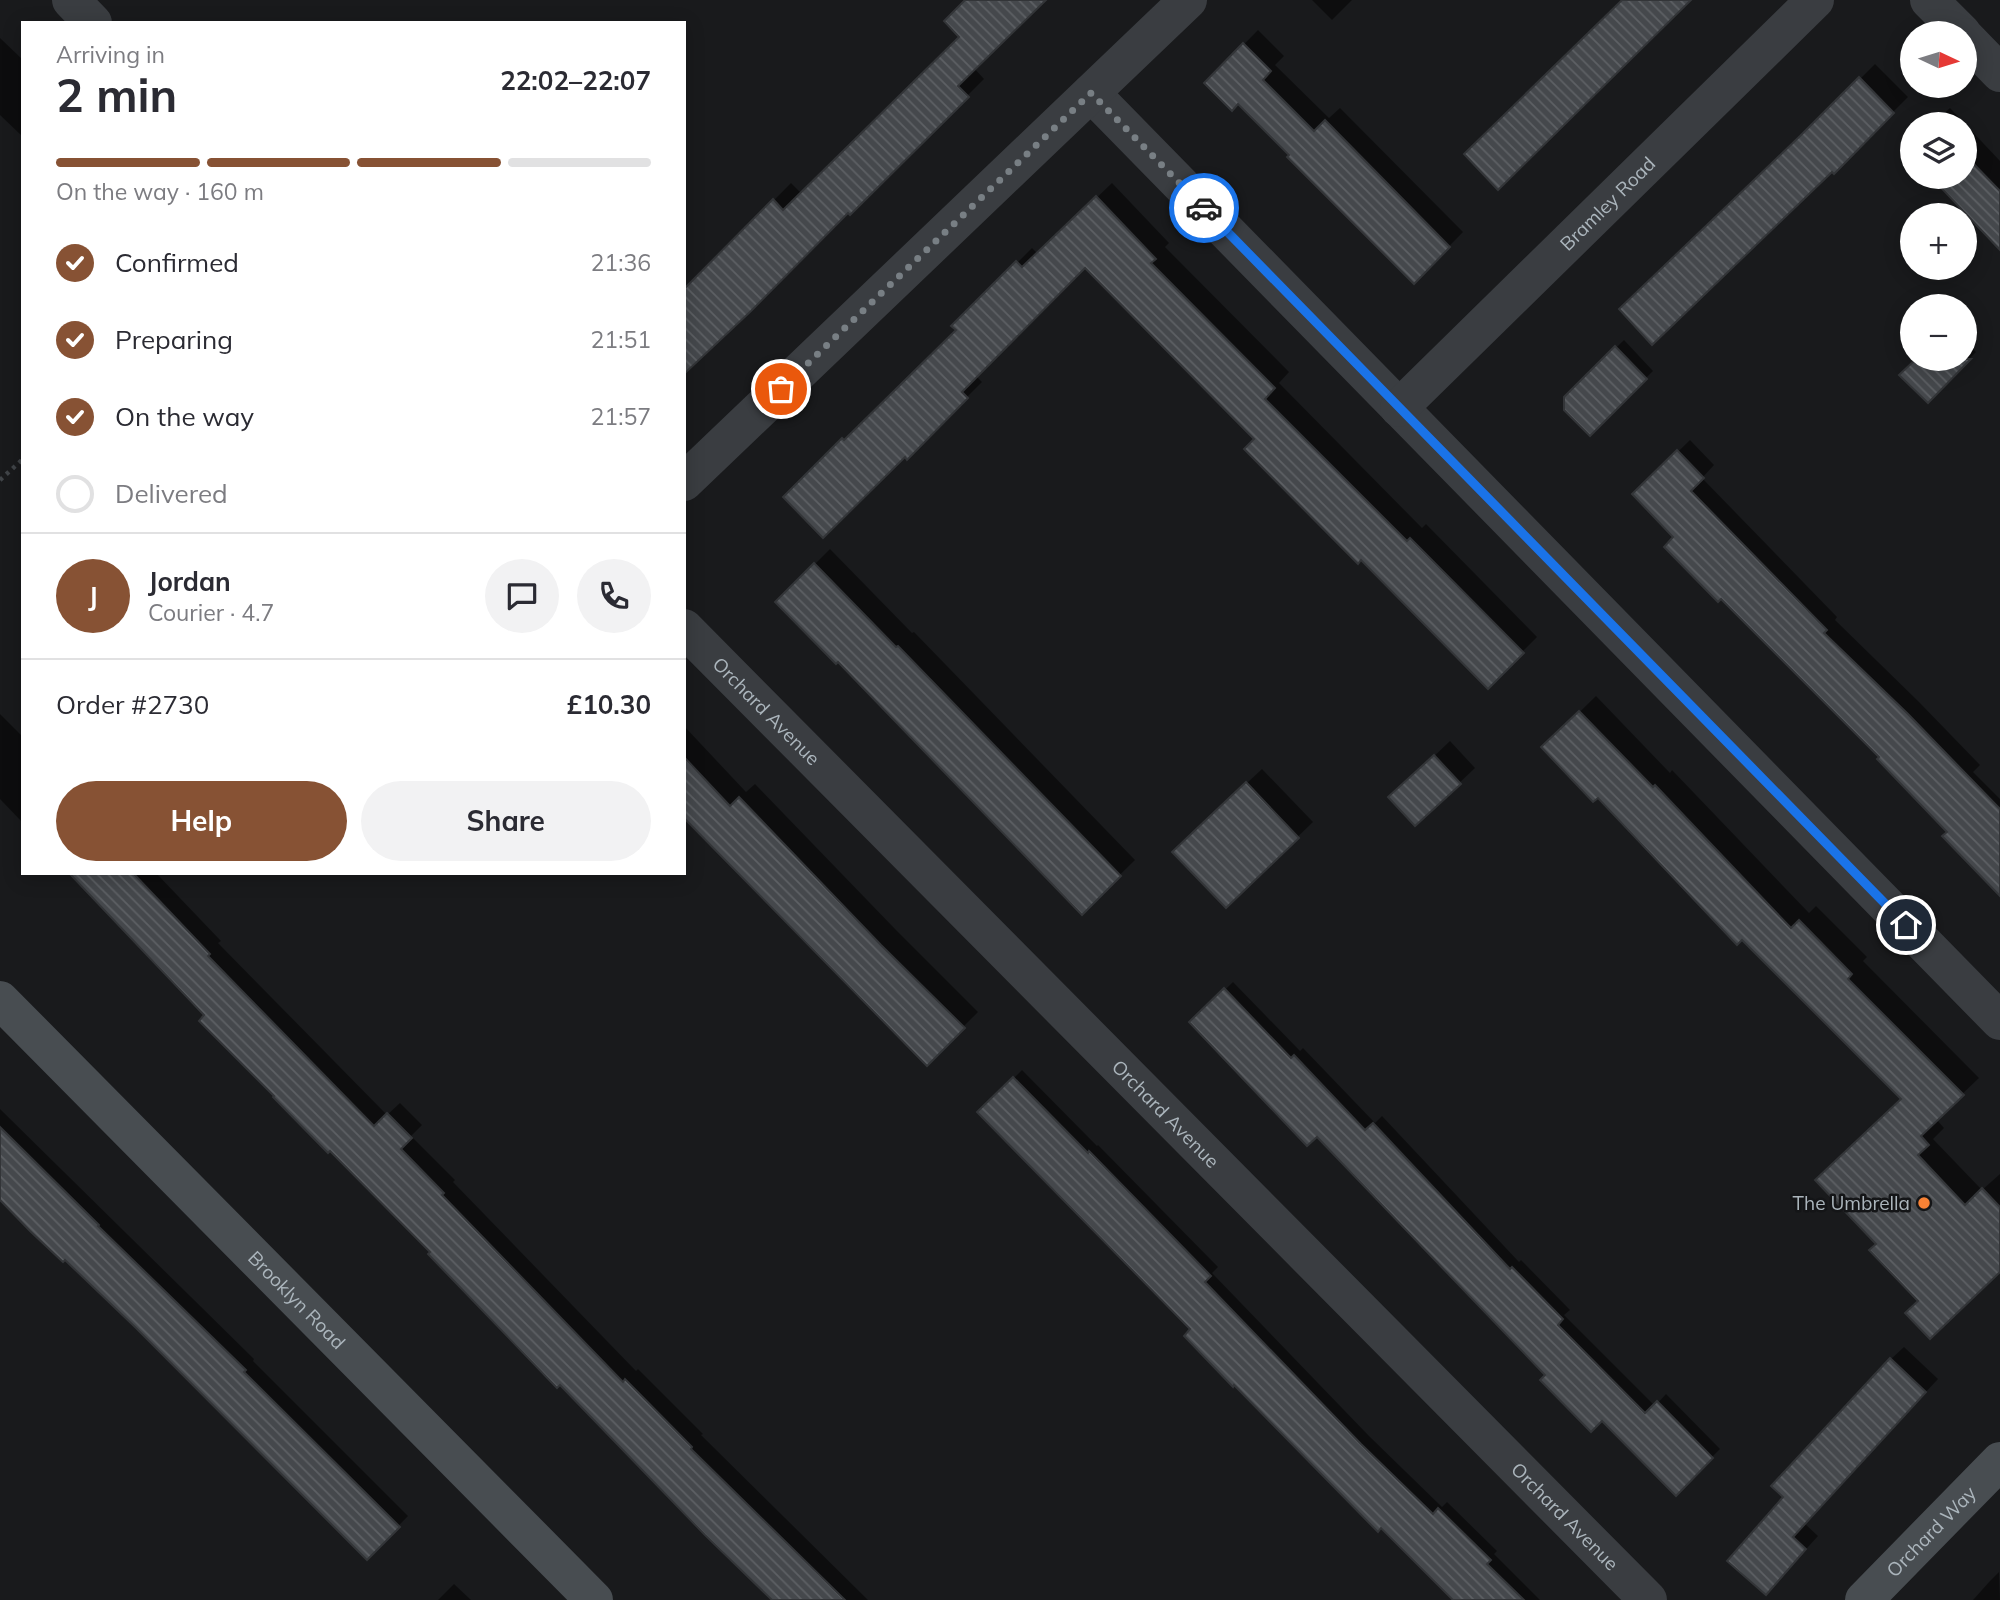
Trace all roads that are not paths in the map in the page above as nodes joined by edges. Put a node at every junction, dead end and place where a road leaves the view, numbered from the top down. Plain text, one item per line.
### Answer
1 (71, 0) edge
2 (1188, 0) edge
3 (1815, 0) edge
4 (1929, 0) edge
5 (91, 21) edge
6 (1950, 21) edge
7 (1978, 50) edge
8 (2000, 73) edge
9 (1091, 93) junction
10 (1399, 408) junction
11 (686, 480) edge
12 (686, 630) edge
13 (0, 1000) edge
14 (2000, 1021) edge
15 (2000, 1461) edge
16 (594, 1600) edge
17 (1648, 1600) edge
18 (1864, 1600) edge

1 - 5 street
2 - 9 street
3 - 10 street, Bramley Road
4 - 6 street
7 - 8 street
9 - 10 street
9 - 11 street
10 - 14 street
12 - 17 street, Orchard Avenue
13 - 16 street, Brooklyn Road
15 - 18 street, Orchard Way

